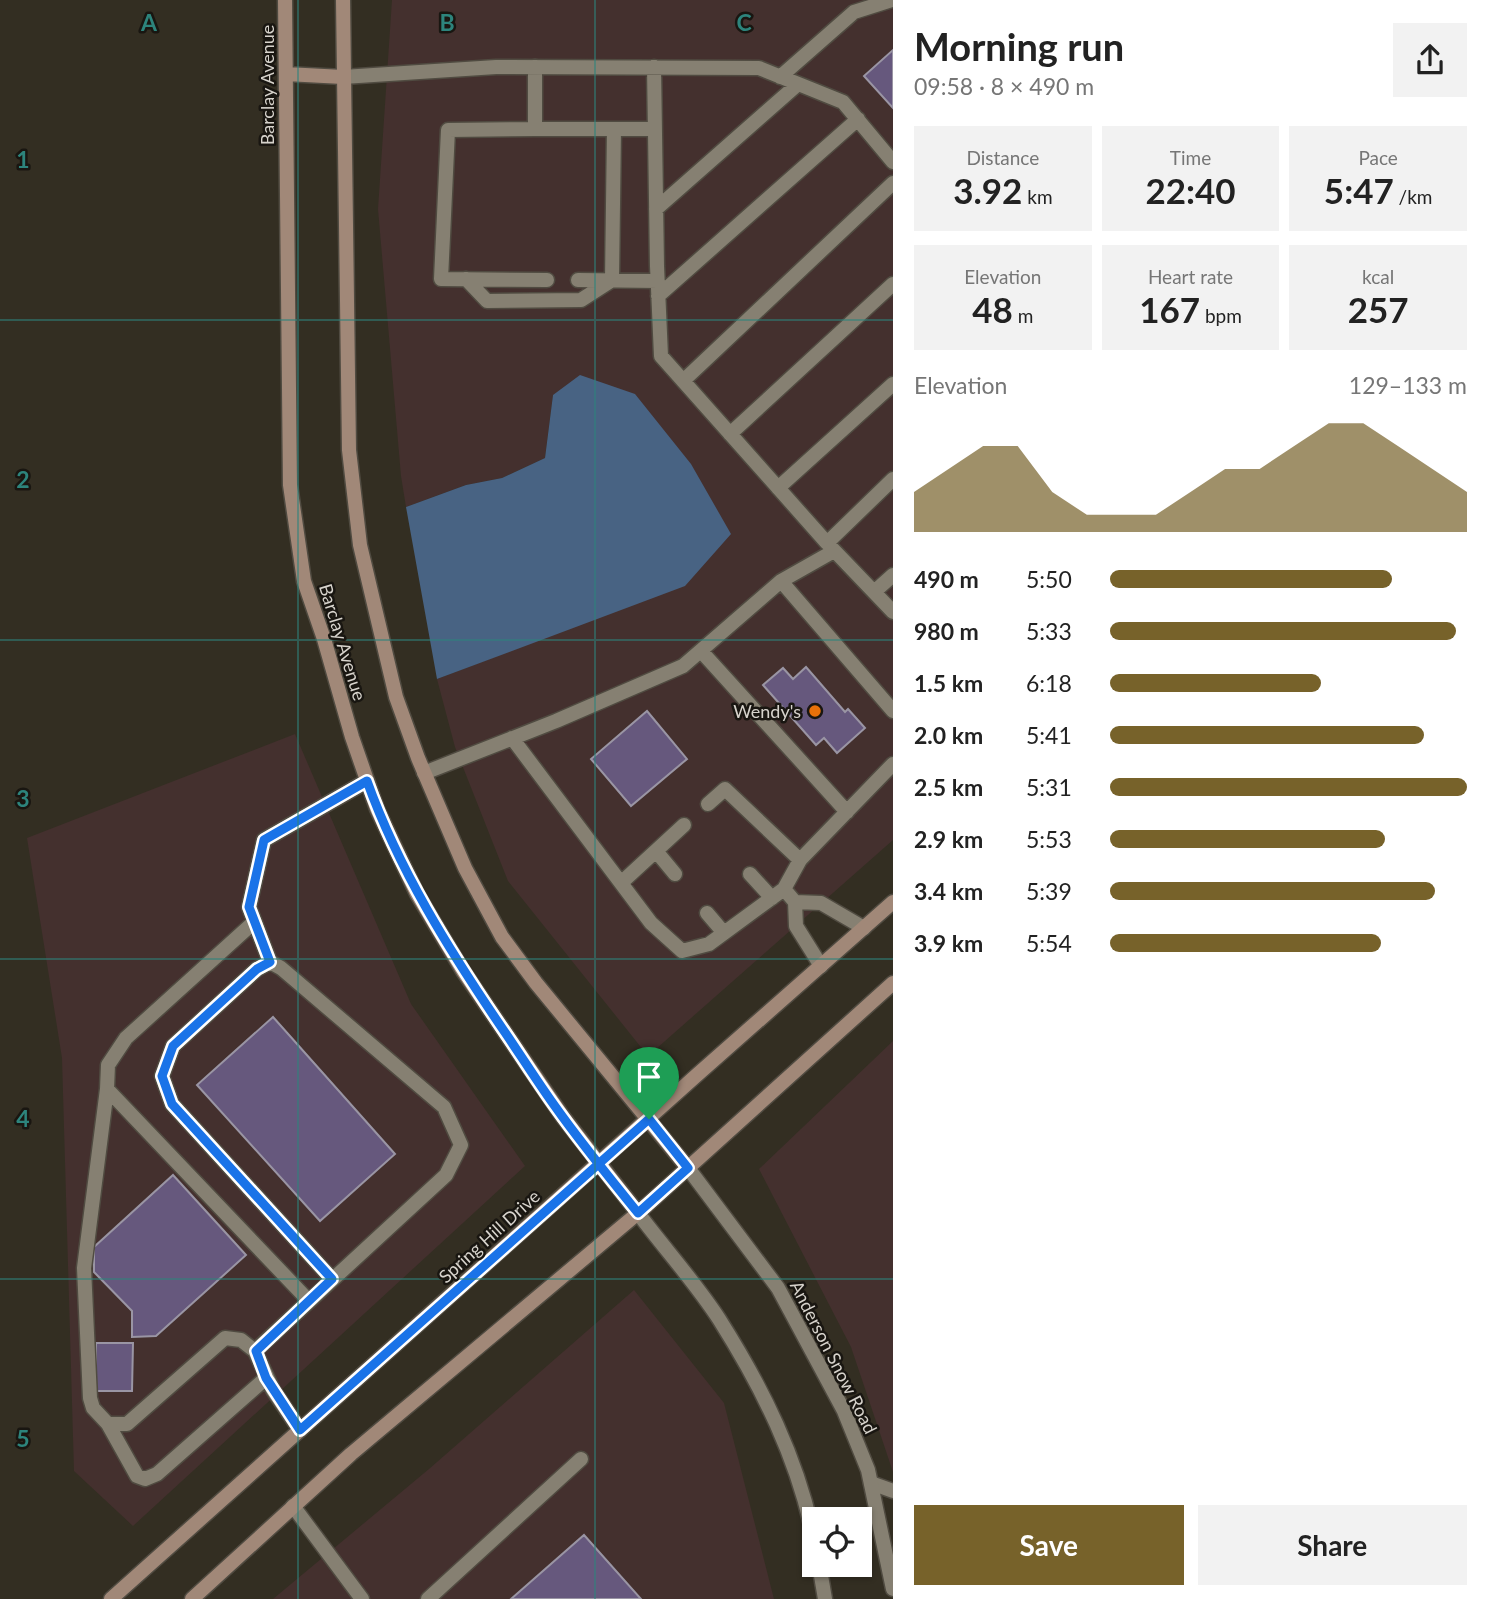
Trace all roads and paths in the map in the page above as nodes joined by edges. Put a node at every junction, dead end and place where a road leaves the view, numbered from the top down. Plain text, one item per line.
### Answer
1 (285, 0) edge
2 (343, 0) edge
3 (892, 0) edge
4 (535, 67) junction
5 (654, 67) junction
6 (286, 74) junction
7 (342, 77) junction
8 (780, 77) junction
9 (798, 84) junction
10 (858, 120) junction
11 (536, 129) junction
12 (614, 129) junction
13 (655, 129) junction
14 (893, 162) edge
15 (893, 183) edge
16 (656, 209) junction
17 (466, 279) junction
18 (547, 280) dead end
19 (578, 280) dead end
20 (612, 280) junction
21 (657, 281) junction
22 (893, 284) edge
23 (658, 296) junction
24 (683, 381) junction
25 (893, 384) edge
26 (730, 434) junction
27 (893, 480) edge
28 (778, 488) junction
29 (830, 547) junction
30 (893, 575) edge
31 (781, 581) junction
32 (874, 592) junction
33 (893, 611) edge
34 (701, 651) junction
35 (893, 711) edge
36 (512, 738) junction
37 (893, 764) edge
38 (424, 773) junction
39 (367, 781) junction
40 (708, 804) dead end
41 (847, 812) junction
42 (684, 825) dead end
43 (656, 851) junction
44 (800, 860) junction
45 (675, 874) dead end
46 (750, 874) dead end
47 (621, 883) junction
48 (778, 893) junction
49 (795, 902) junction
50 (893, 902) edge
51 (707, 913) dead end
52 (253, 922) junction
53 (864, 928) junction
54 (724, 933) junction
55 (270, 962) junction
56 (821, 966) junction
57 (888, 987) edge
58 (107, 1089) junction
59 (649, 1119) junction
60 (599, 1163) junction
61 (688, 1168) junction
62 (638, 1213) junction
63 (332, 1279) junction
64 (308, 1300) junction
65 (256, 1351) junction
66 (266, 1378) junction
67 (107, 1423) junction
68 (300, 1430) junction
69 (581, 1459) dead end
70 (871, 1483) junction
71 (893, 1491) edge
72 (293, 1506) junction
73 (806, 1507) edge
74 (821, 1577) edge
75 (892, 1579) edge
76 (111, 1599) edge
77 (192, 1599) edge
78 (362, 1599) edge
79 (428, 1599) edge
80 (825, 1599) edge

1 - 6 main road, Barclay Avenue
2 - 7 main road, Barclay Avenue
3 - 8 street
4 - 5 street
4 - 7 street
4 - 11 street
5 - 8 street
5 - 13 street
6 - 7 main road
6 - 39 main road, Barclay Avenue
7 - 38 main road, Barclay Avenue
8 - 9 street
9 - 10 street
9 - 16 street
10 - 14 street
10 - 23 street
11 - 12 street
11 - 17 street
12 - 13 street
12 - 20 street
13 - 16 street
15 - 24 street
16 - 21 street
17 - 18 street
17 - 20 street
19 - 20 street
20 - 21 street
21 - 23 street
22 - 26 street
23 - 24 street
24 - 26 street
25 - 28 street
26 - 28 street
27 - 29 street
28 - 29 street
29 - 31 street
29 - 32 street
30 - 32 street
31 - 34 street
31 - 35 street
32 - 33 street
34 - 36 street
34 - 41 street
36 - 38 street
36 - 47 street
37 - 41 street
38 - 59 main road, Barclay Avenue
39 - 52 street
39 - 60 main road, Barclay Avenue
40 - 44 street
41 - 44 street
42 - 43 street
43 - 45 street
43 - 47 street
44 - 48 street
46 - 48 street
47 - 54 street
48 - 49 street
48 - 54 street
49 - 53 street
49 - 56 street
50 - 53 main road, Spring Hill Drive
51 - 54 street
52 - 55 street
52 - 58 street
53 - 56 main road, Spring Hill Drive
55 - 63 street
55 - 63 street
56 - 59 main road, Spring Hill Drive
57 - 61 main road
58 - 64 street
58 - 67 street
59 - 60 main road, Spring Hill Drive
59 - 61 main road, Barclay Avenue
60 - 62 main road, Barclay Avenue
60 - 68 main road, Spring Hill Drive
61 - 62 main road
61 - 70 street, Anderson Snow Road
62 - 72 main road
62 - 73 street
63 - 64 street
64 - 65 street
65 - 66 street
65 - 67 street
66 - 67 street
66 - 68 street
68 - 76 main road, Spring Hill Drive
69 - 79 street
70 - 71 street
70 - 75 street, Anderson Snow Road
72 - 77 main road
72 - 78 street
74 - 80 street

